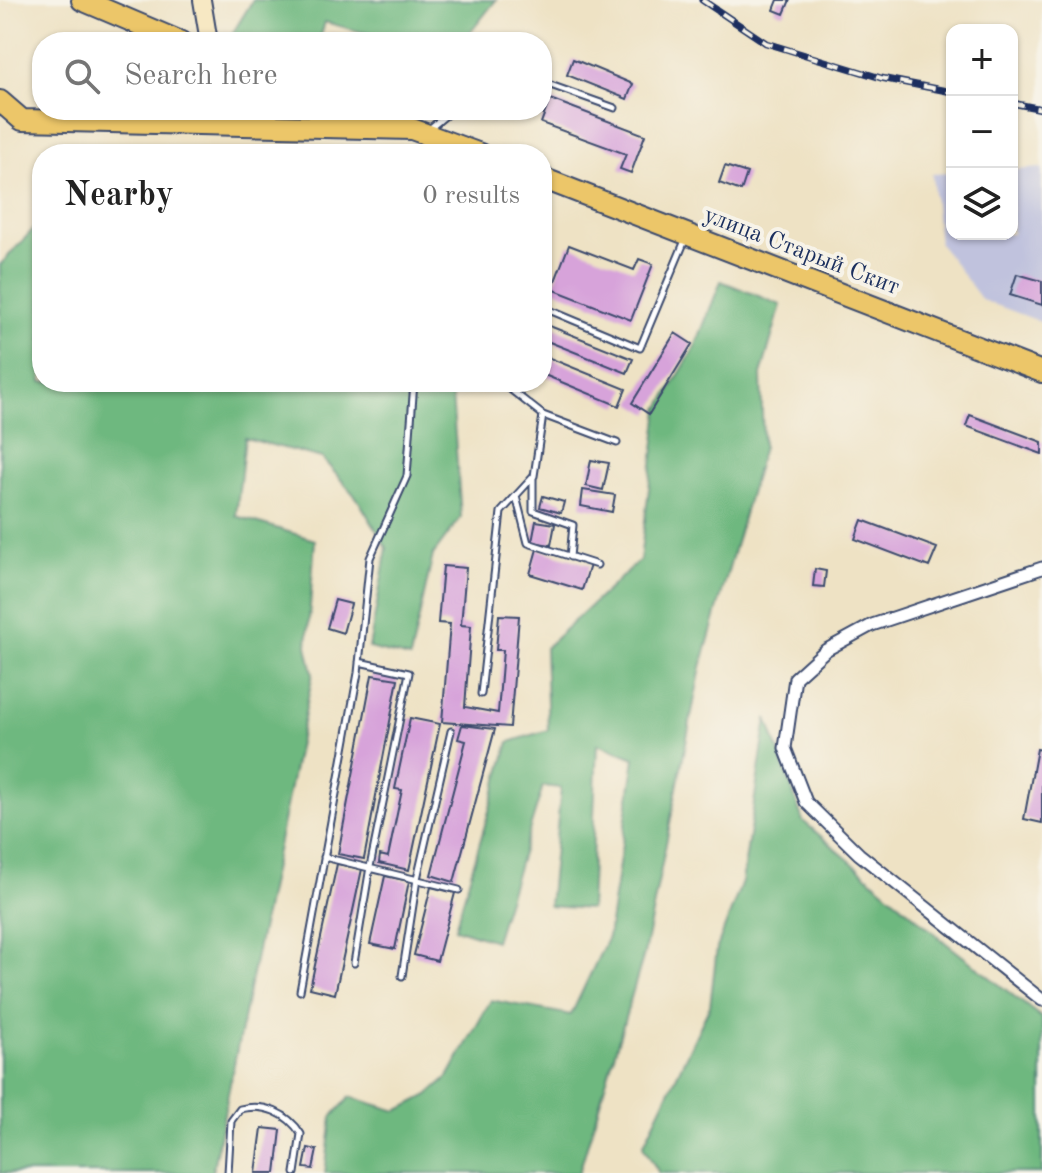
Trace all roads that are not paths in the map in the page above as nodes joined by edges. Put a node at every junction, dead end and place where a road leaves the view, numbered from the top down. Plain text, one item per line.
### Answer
1 (82, 0) edge
2 (202, 0) edge
3 (157, 32) edge
4 (207, 32) edge
5 (552, 86) edge
6 (0, 101) edge
7 (615, 108) dead end
8 (0, 119) edge
9 (22, 120) junction
10 (32, 120) edge
11 (243, 120) edge
12 (388, 120) edge
13 (436, 120) edge
14 (418, 131) junction
15 (421, 144) edge
16 (453, 144) edge
17 (552, 182) edge
18 (688, 234) junction
19 (552, 311) edge
20 (1042, 372) edge
21 (413, 392) edge
22 (514, 392) edge
23 (543, 415) junction
24 (617, 443) dead end
25 (534, 476) junction
26 (516, 496) junction
27 (570, 557) junction
28 (597, 565) dead end
29 (1042, 568) edge
30 (359, 662) junction
31 (481, 694) dead end
32 (451, 731) dead end
33 (324, 857) junction
34 (370, 867) junction
35 (417, 879) junction
36 (459, 890) dead end
37 (354, 963) dead end
38 (402, 976) dead end
39 (300, 991) dead end
40 (1042, 1000) edge
41 (228, 1173) edge
42 (295, 1173) edge

1 - 3 highway
2 - 4 street
5 - 7 lane
6 - 9 highway
8 - 9 street
9 - 10 highway
11 - 14 highway
12 - 14 highway
13 - 14 lane
14 - 15 lane
14 - 16 highway
17 - 18 highway, улица Старый Скит
18 - 19 lane
18 - 20 highway, улица Старый Скит
21 - 30 lane
22 - 23 lane
23 - 24 lane
23 - 25 lane
25 - 26 lane
25 - 27 lane
26 - 27 lane
26 - 31 lane
27 - 28 lane
29 - 40 street
30 - 33 lane
30 - 34 lane
32 - 35 lane
33 - 34 lane
33 - 39 lane
34 - 35 lane
34 - 37 lane
35 - 36 lane
35 - 38 lane
41 - 42 lane

